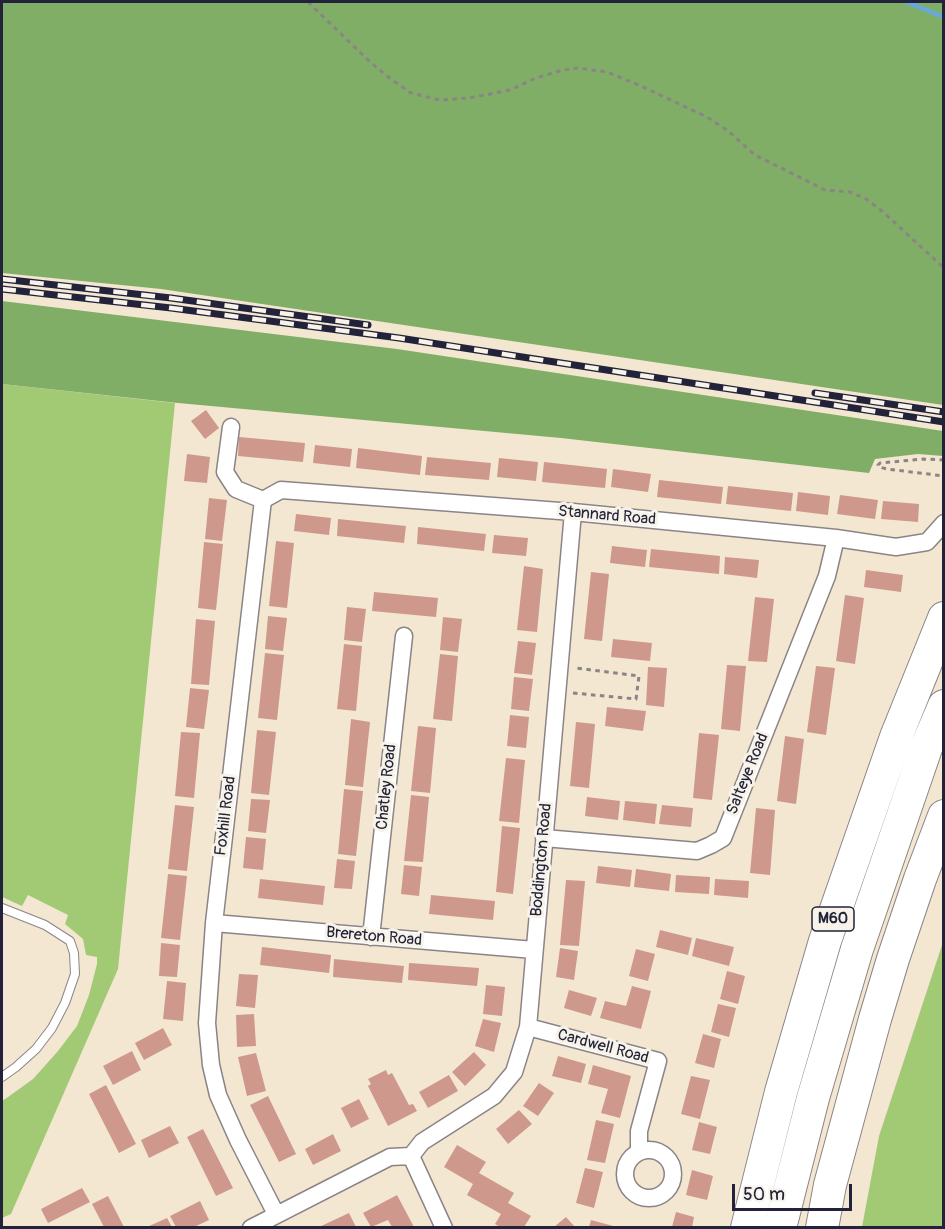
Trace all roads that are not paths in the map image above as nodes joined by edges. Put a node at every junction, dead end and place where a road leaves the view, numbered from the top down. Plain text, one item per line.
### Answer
1 (231, 427) dead end
2 (263, 500) junction
3 (573, 512) junction
4 (944, 523) edge
5 (836, 538) junction
6 (944, 618) edge
7 (404, 636) dead end
8 (944, 706) edge
9 (944, 816) edge
10 (544, 838) junction
11 (2, 908) edge
12 (214, 923) junction
13 (370, 937) junction
14 (534, 950) junction
15 (528, 1027) junction
16 (2, 1077) edge
17 (639, 1151) dead end
18 (411, 1156) junction
19 (276, 1214) junction
20 (251, 1227) edge
21 (444, 1227) edge
22 (747, 1227) edge
23 (780, 1227) edge
24 (822, 1227) edge

1 - 2 street
2 - 3 street, Stannard Road
2 - 12 street, Foxhill Road
3 - 5 street, Stannard Road
3 - 10 street, Boddington Road
4 - 5 street, Stannard Road
5 - 10 street, Salteye Road
6 - 22 highway, M60
7 - 13 street, Chatley Road
8 - 23 highway, M60
9 - 24 highway
10 - 14 street, Boddington Road
11 - 16 lane
12 - 13 street, Brereton Road
12 - 19 street, Foxhill Road
13 - 14 street, Brereton Road
14 - 15 street, Boddington Road
15 - 17 street, Cardwell Road
15 - 18 street, Boddington Road
18 - 19 street
18 - 21 street
19 - 20 street

